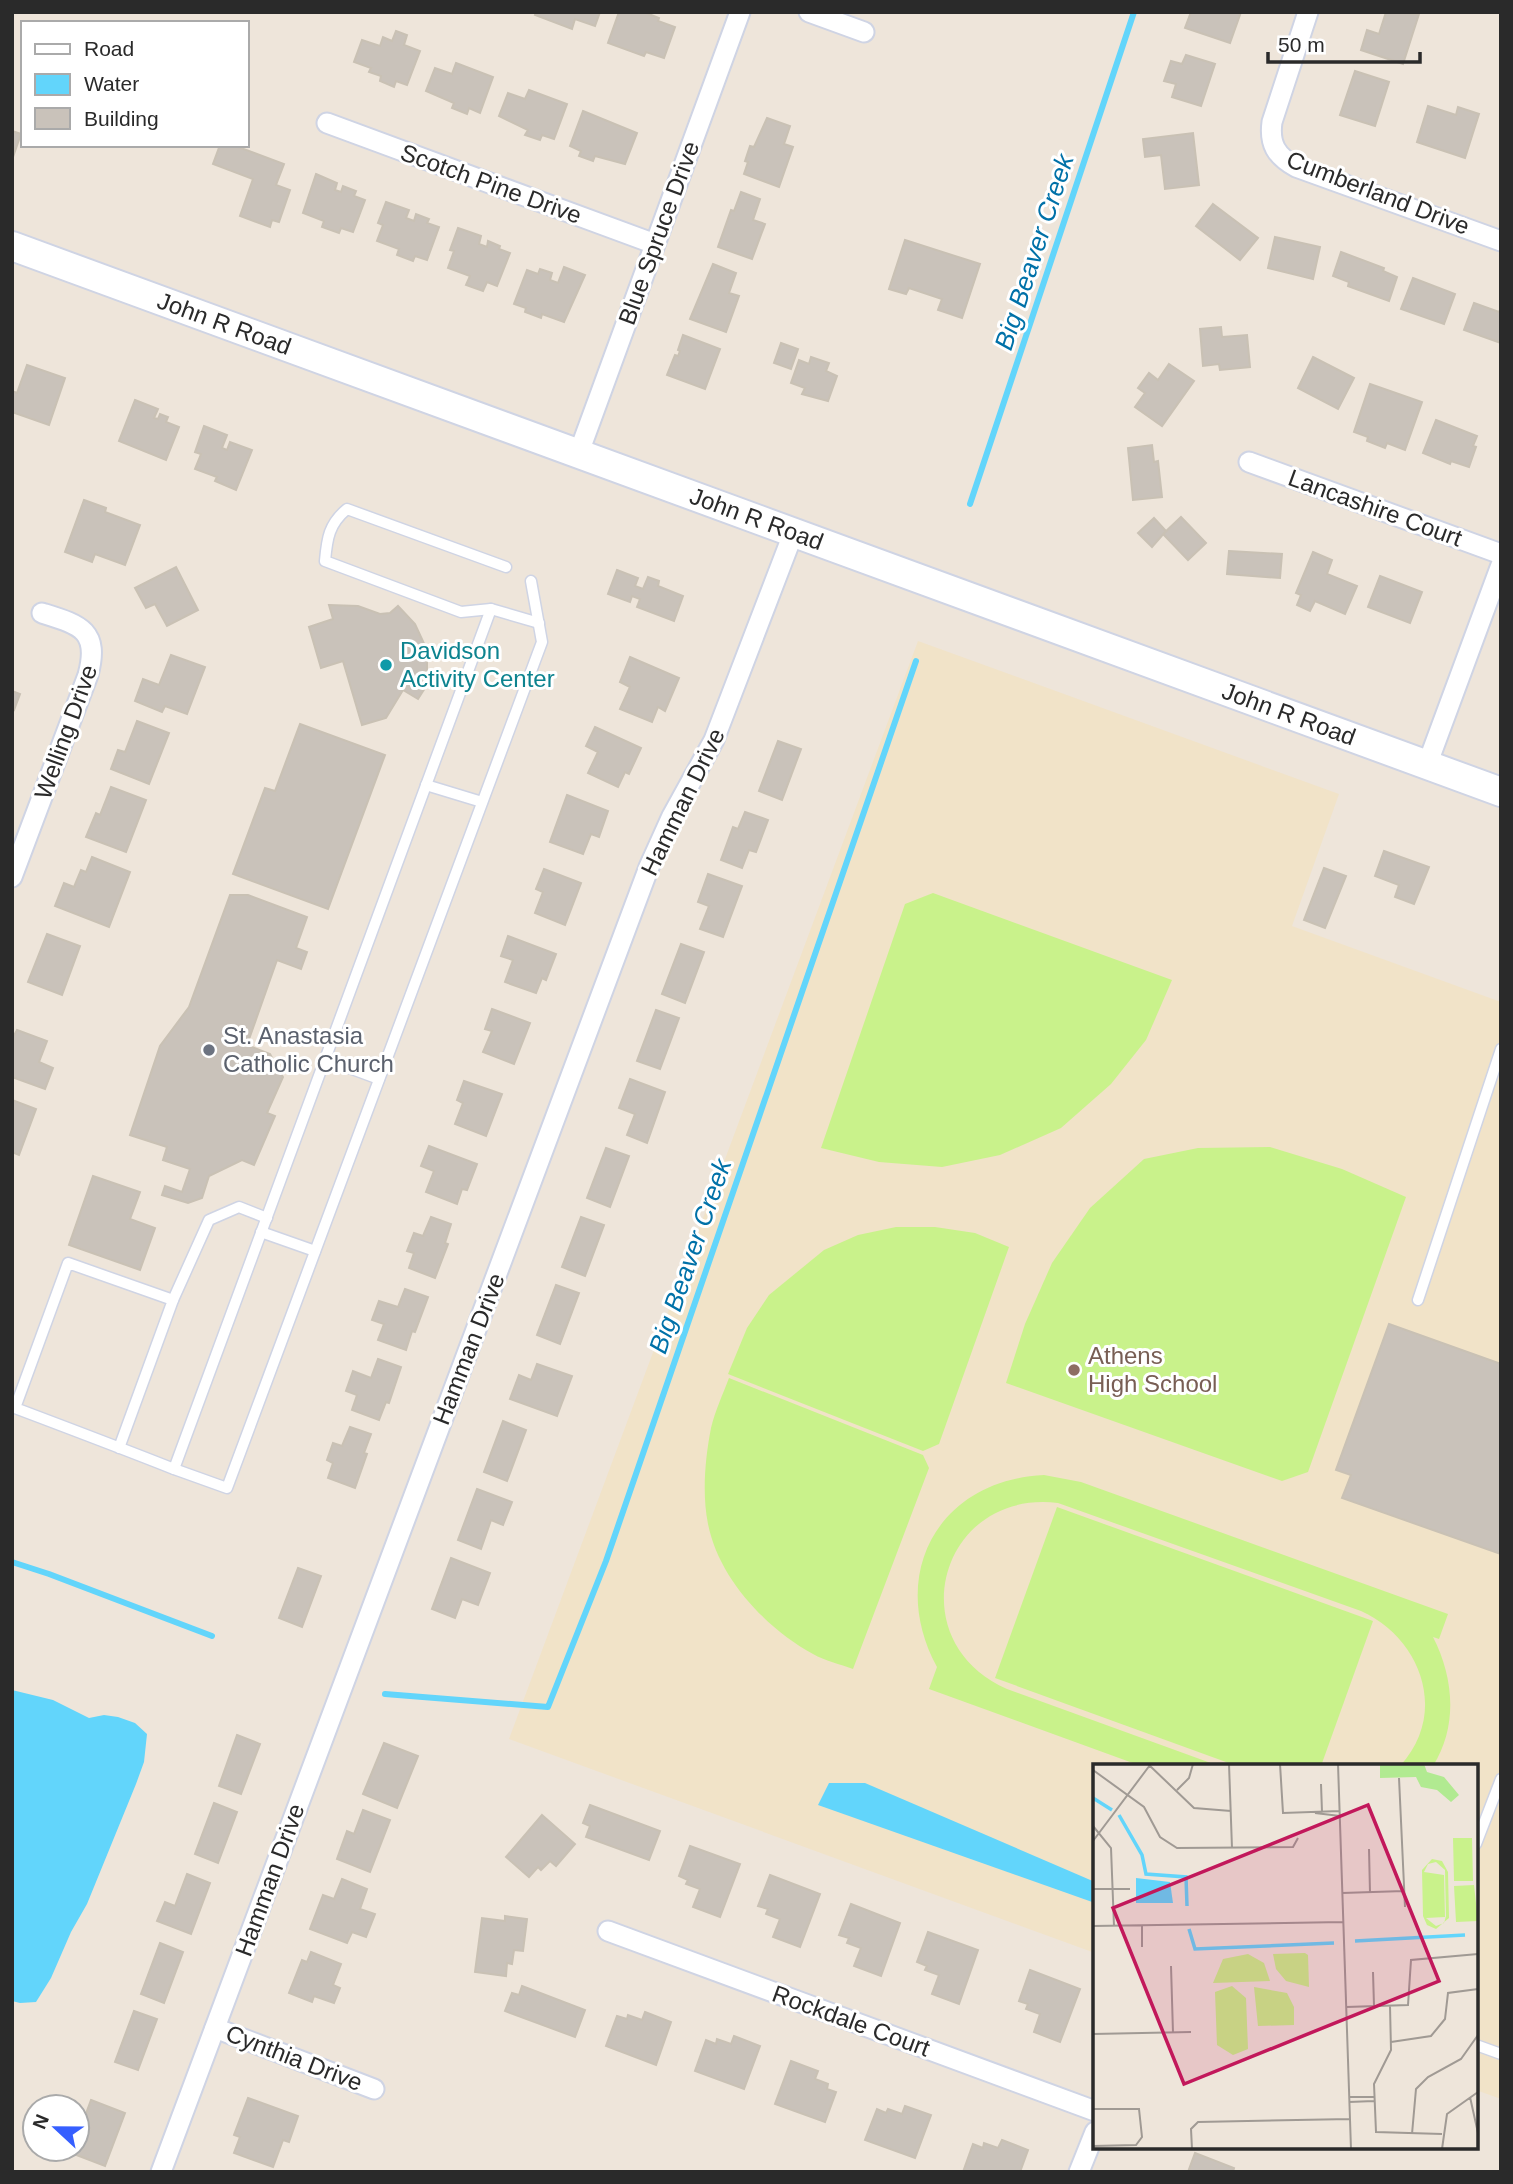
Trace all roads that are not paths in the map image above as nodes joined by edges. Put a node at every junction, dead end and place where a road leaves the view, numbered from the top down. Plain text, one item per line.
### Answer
1 (740, 12) edge
2 (809, 12) edge
3 (1308, 12) edge
4 (864, 32) dead end
5 (327, 123) dead end
6 (1501, 241) edge
7 (655, 244) junction
8 (12, 246) edge
9 (578, 454) junction
10 (1250, 462) dead end
11 (793, 534) junction
12 (1501, 554) edge
13 (1501, 565) edge
14 (506, 567) dead end
15 (531, 580) dead end
16 (491, 609) junction
17 (41, 612) dead end
18 (539, 623) junction
19 (1427, 765) junction
20 (426, 785) junction
21 (1501, 792) edge
22 (482, 802) junction
23 (12, 877) edge
24 (1501, 1049) edge
25 (325, 1059) junction
26 (379, 1079) junction
27 (267, 1218) junction
28 (261, 1232) junction
29 (315, 1251) junction
30 (173, 1300) junction
31 (1418, 1300) dead end
32 (119, 1448) junction
33 (174, 1469) junction
34 (1501, 1779) edge
35 (1478, 1839) edge
36 (608, 1931) dead end
37 (215, 2028) junction
38 (1478, 2046) edge
39 (1501, 2054) edge
40 (374, 2089) dead end
41 (1093, 2109) edge
42 (1093, 2137) edge
43 (161, 2172) edge
44 (1079, 2172) edge

1 - 7 street, Blue Spruce Drive
2 - 4 street
3 - 6 street, Cumberland Drive
5 - 7 street, Scotch Pine Drive
7 - 9 street, Blue Spruce Drive
8 - 9 main road, John R Road
9 - 11 main road, John R Road
10 - 12 street, Lancashire Court
11 - 19 main road, John R Road
11 - 37 street, Hamman Drive
13 - 19 street
14 - 16 lane
15 - 18 lane
16 - 18 lane
16 - 20 lane
17 - 23 street, Welling Drive
18 - 22 lane
19 - 21 main road, John R Road
20 - 22 lane
20 - 25 lane
22 - 26 lane
24 - 31 lane
25 - 26 lane
25 - 27 lane
26 - 29 lane
27 - 28 lane
27 - 30 lane
28 - 29 lane
28 - 33 lane
29 - 33 lane
30 - 32 lane
30 - 32 lane
32 - 33 lane
34 - 35 lane
36 - 41 street, Rockdale Court
37 - 40 street, Cynthia Drive
37 - 43 street, Hamman Drive
38 - 39 lane
42 - 44 street

